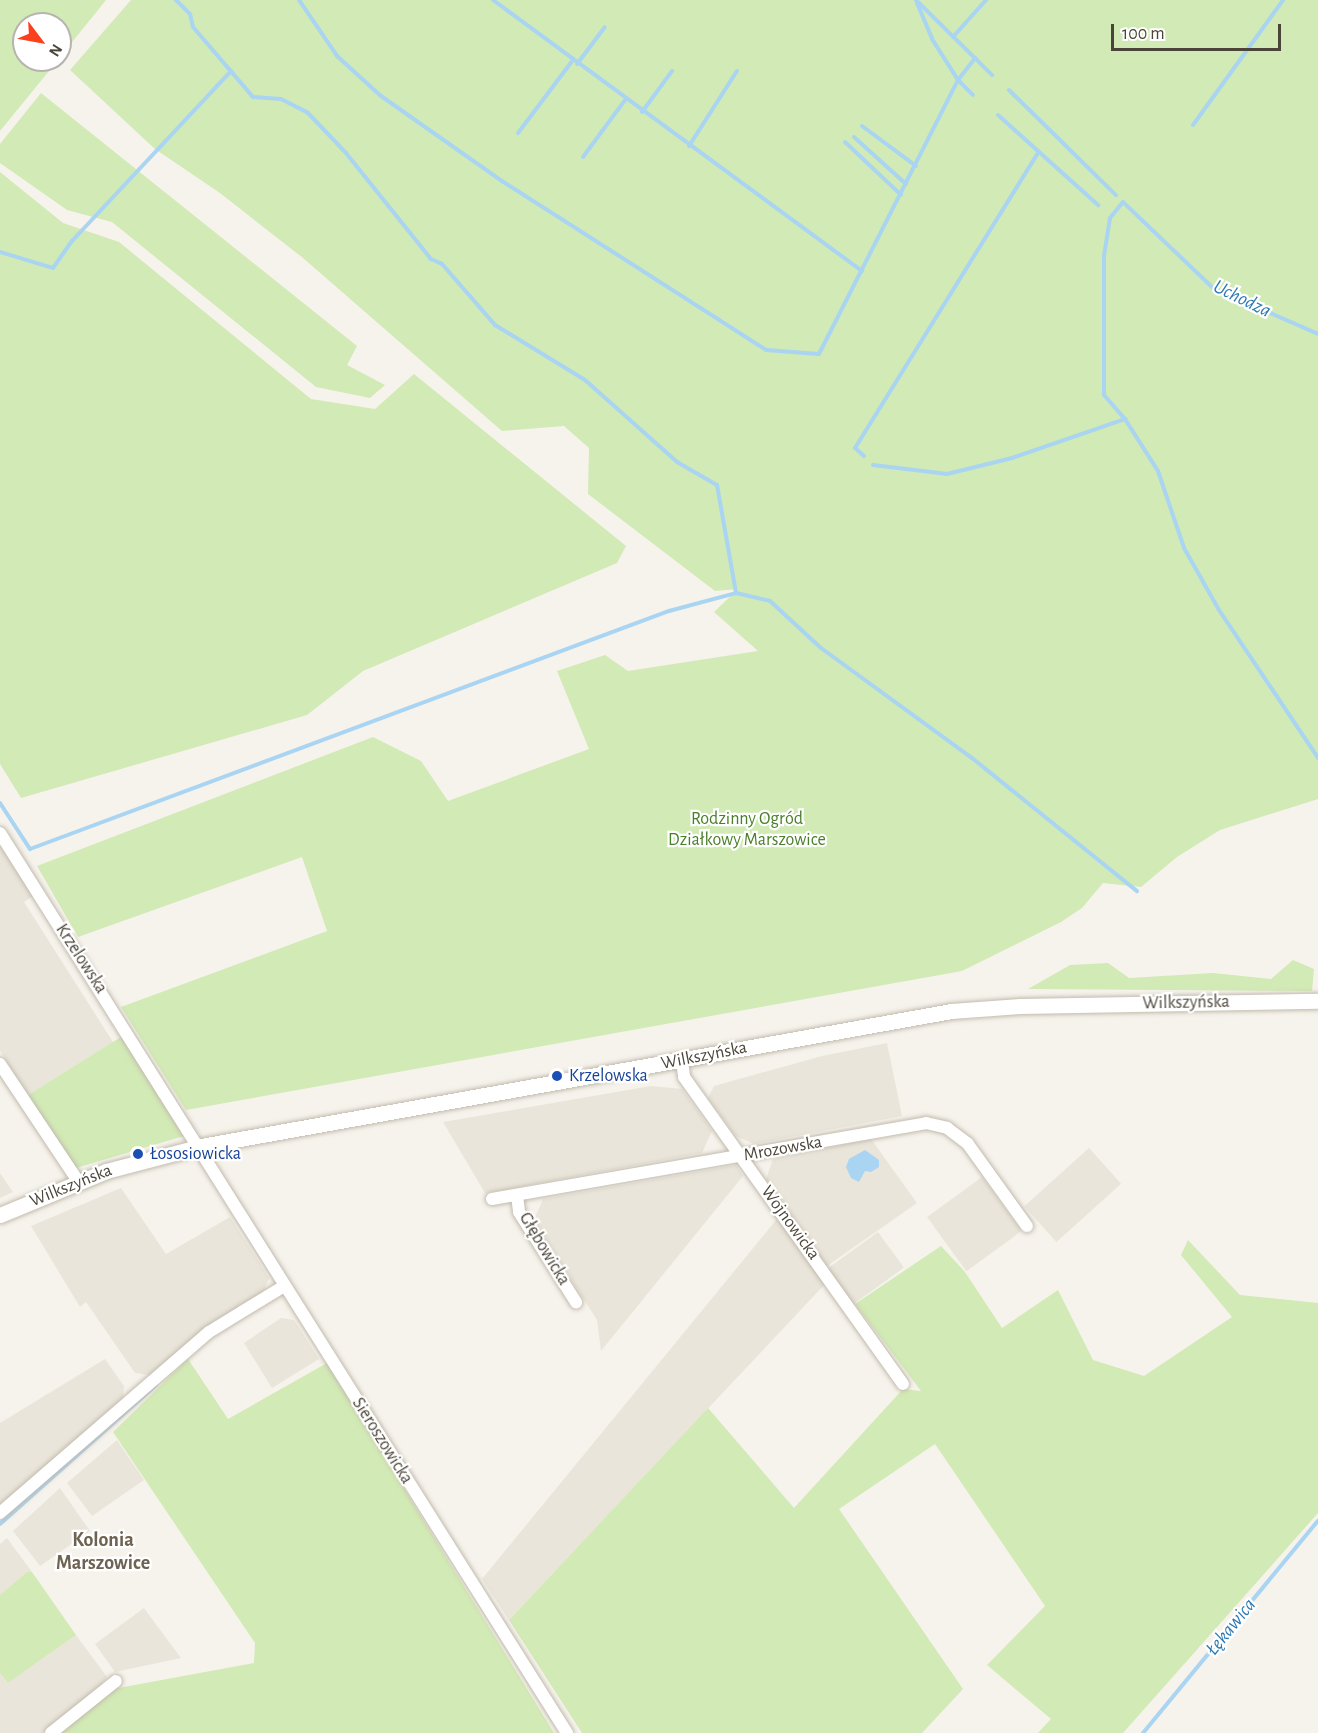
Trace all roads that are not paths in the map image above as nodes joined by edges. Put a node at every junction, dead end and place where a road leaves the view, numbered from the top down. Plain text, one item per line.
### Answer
1 (0, 833) edge
2 (1317, 1001) edge
3 (681, 1060) junction
4 (0, 1064) edge
5 (201, 1146) junction
6 (743, 1156) junction
7 (78, 1181) junction
8 (516, 1195) junction
9 (492, 1199) dead end
10 (0, 1215) edge
11 (1027, 1226) dead end
12 (284, 1286) junction
13 (576, 1302) dead end
14 (903, 1384) dead end
15 (0, 1513) edge
16 (116, 1681) dead end
17 (51, 1733) edge
18 (567, 1733) edge

1 - 5 street, Krzelowska
2 - 3 street, Wilkszyńska
3 - 5 street, Wilkszyńska
3 - 6 street, Wojnowicka
4 - 7 street
5 - 7 street, Wilkszyńska
5 - 12 street, Sieroszowicka
6 - 8 street, Mrozowska
6 - 11 street, Mrozowska
6 - 14 street, Wojnowicka
7 - 10 street, Wilkszyńska
8 - 9 street, Mrozowska
8 - 13 street, Głębowicka
12 - 15 street
12 - 18 street, Sieroszowicka
16 - 17 street

